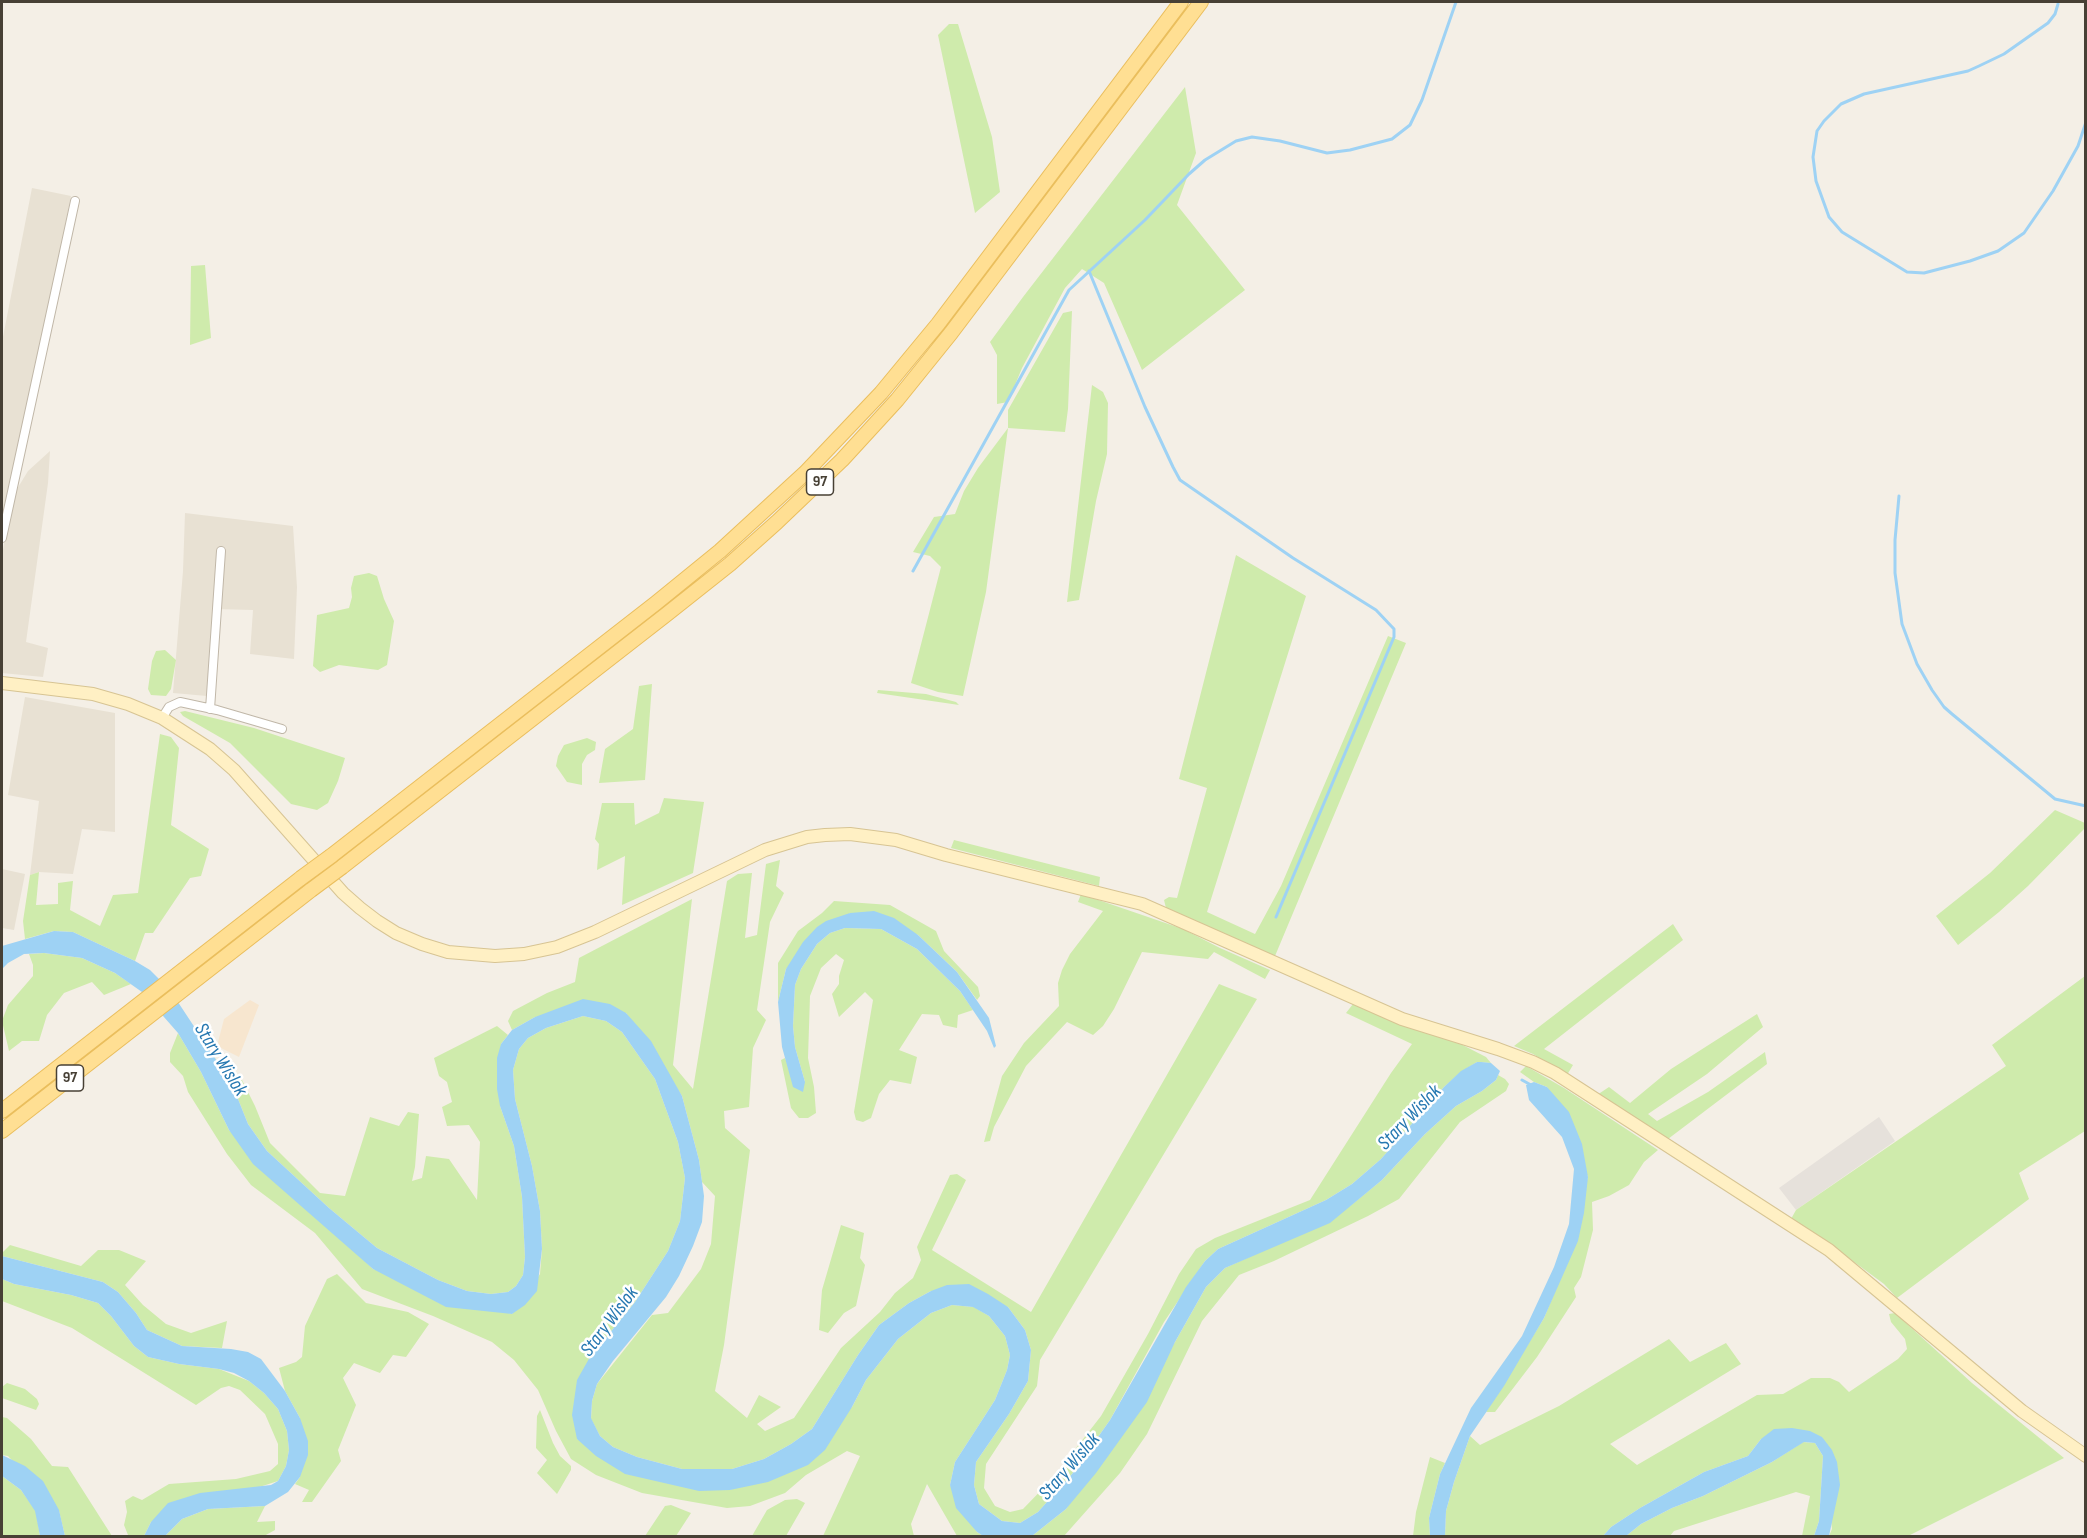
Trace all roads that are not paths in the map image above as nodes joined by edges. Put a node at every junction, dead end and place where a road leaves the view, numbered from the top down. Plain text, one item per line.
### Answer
1 (1181, 2) edge
2 (1201, 2) edge
3 (75, 201) dead end
4 (2, 538) edge
5 (221, 550) dead end
6 (2, 683) edge
7 (210, 709) junction
8 (162, 718) junction
9 (282, 729) dead end
10 (2, 1111) edge
11 (2, 1131) edge
12 (2085, 1456) edge

1 - 10 main road, 97, bridge
2 - 11 main road, 97, bridge
3 - 4 street
5 - 7 street
6 - 8 street
7 - 8 street
7 - 9 street
8 - 12 street

